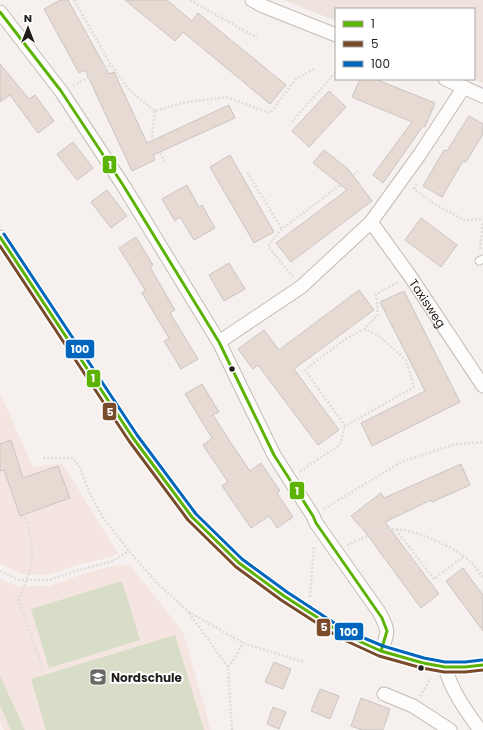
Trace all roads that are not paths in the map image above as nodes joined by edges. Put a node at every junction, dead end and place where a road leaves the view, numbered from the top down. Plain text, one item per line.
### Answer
1 (252, 0) edge
2 (0, 12) edge
3 (335, 35) edge
4 (447, 80) edge
5 (464, 87) junction
6 (483, 96) edge
7 (371, 222) junction
8 (0, 237) edge
9 (219, 342) junction
10 (483, 386) edge
11 (381, 651) junction
12 (483, 664) edge
13 (442, 666) junction
14 (384, 694) dead end
15 (450, 730) edge
16 (480, 730) edge

1 - 3 street
2 - 9 street
4 - 5 street
5 - 6 street
5 - 7 street
7 - 9 street
7 - 10 street, Taxisweg
8 - 11 street
9 - 11 street
11 - 13 street
12 - 13 street
13 - 16 street
14 - 15 street

